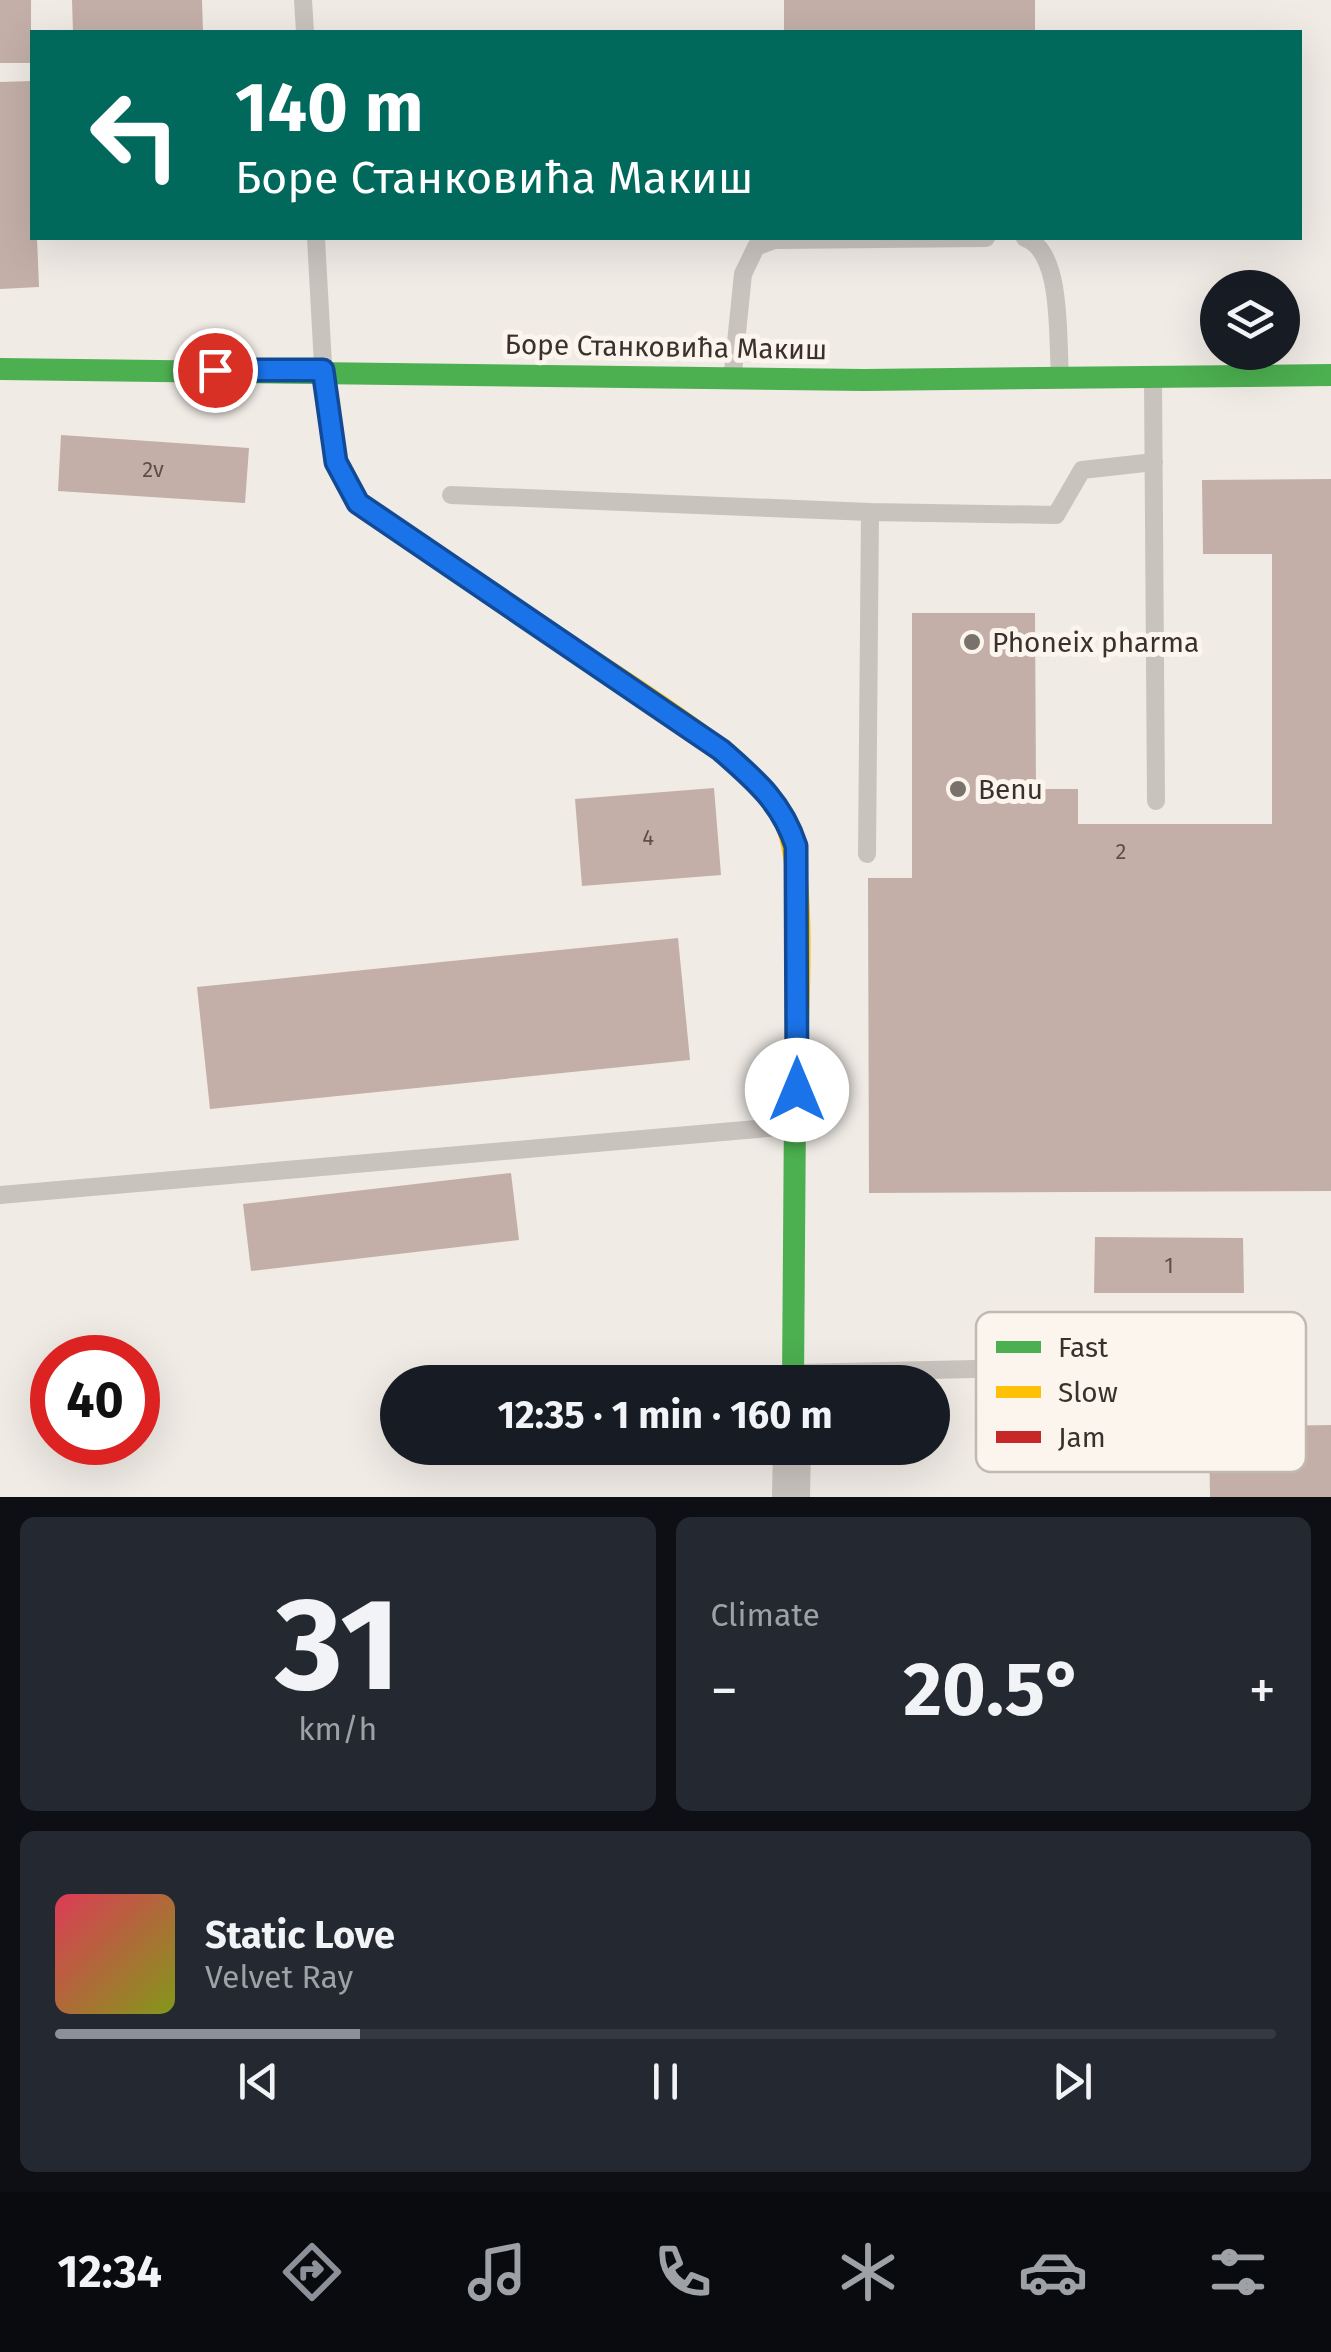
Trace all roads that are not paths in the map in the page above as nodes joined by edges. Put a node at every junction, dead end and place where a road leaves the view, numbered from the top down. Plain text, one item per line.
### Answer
1 (303, 0) edge
2 (305, 30) edge
3 (316, 240) edge
4 (774, 240) edge
5 (1031, 240) edge
6 (0, 368) edge
7 (323, 370) junction
8 (1153, 374) junction
9 (1331, 375) edge
10 (1060, 376) junction
11 (732, 378) junction
12 (1154, 462) junction
13 (452, 495) dead end
14 (870, 512) junction
15 (1156, 801) dead end
16 (868, 854) dead end
17 (797, 1125) junction
18 (0, 1195) edge
19 (793, 1365) edge
20 (976, 1372) edge
21 (950, 1373) edge
22 (792, 1465) edge
23 (792, 1497) edge

1 - 2 lane
3 - 7 lane
4 - 11 lane
5 - 10 lane
6 - 7 street, Боре Станковића Макиш
7 - 11 street, Боре Станковића Макиш
7 - 17 street
8 - 9 street, Боре Станковића Макиш
8 - 10 street, Боре Станковића Макиш
8 - 12 lane
10 - 11 street, Боре Станковића Макиш
12 - 14 lane
12 - 15 lane
13 - 14 lane
14 - 16 lane
17 - 18 lane
17 - 19 street
20 - 21 lane
22 - 23 street

